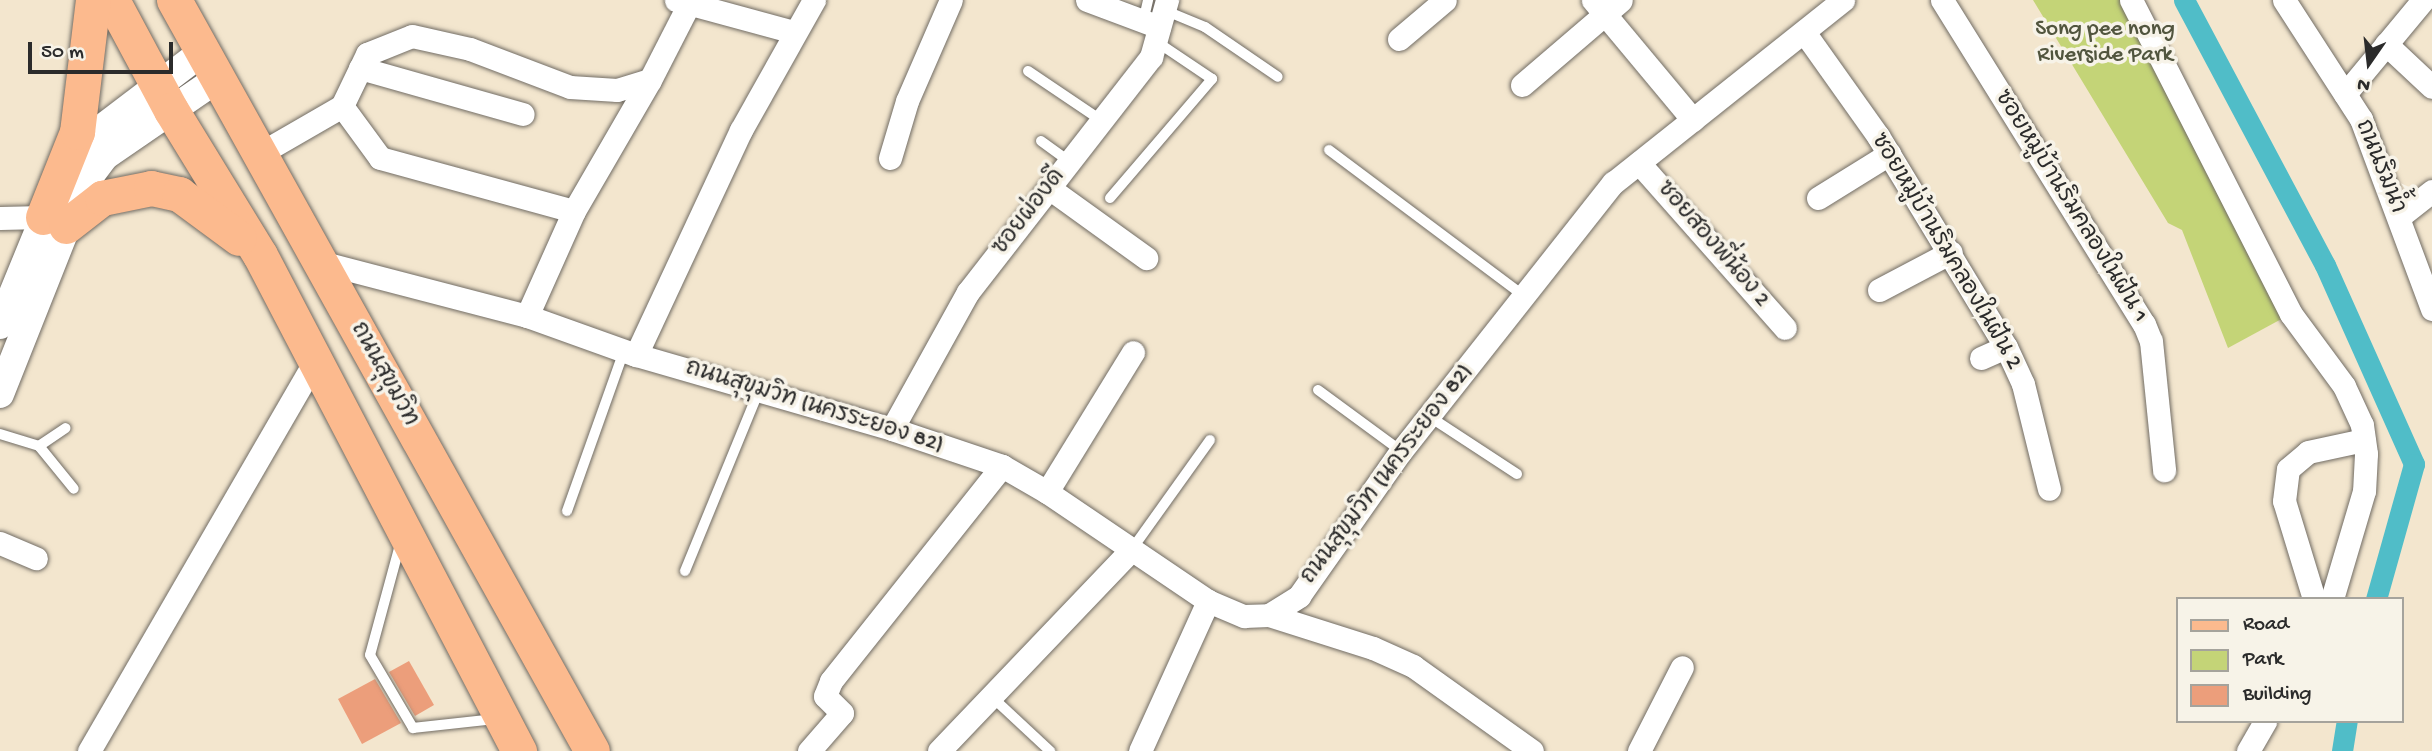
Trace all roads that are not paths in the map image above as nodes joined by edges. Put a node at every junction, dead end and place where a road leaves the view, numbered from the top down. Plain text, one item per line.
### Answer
1 (93, 0) edge
2 (112, 0) edge
3 (174, 0) edge
4 (814, 0) edge
5 (951, 0) edge
6 (1087, 0) edge
7 (1445, 0) edge
8 (1843, 0) edge
9 (1942, 0) edge
10 (2131, 0) edge
11 (2284, 0) edge
12 (2423, 0) edge
13 (686, 1) edge
14 (1606, 5) edge
15 (1156, 17) edge
16 (794, 32) junction
17 (1804, 32) junction
18 (1399, 39) dead end
19 (2386, 44) junction
20 (210, 66) junction
21 (360, 68) junction
22 (1028, 71) dead end
23 (1278, 77) dead end
24 (650, 80) junction
25 (1522, 85) dead end
26 (2432, 87) edge
27 (2345, 94) junction
28 (163, 97) junction
29 (342, 107) junction
30 (523, 114) dead end
31 (1693, 120) junction
32 (1102, 121) junction
33 (1041, 142) dead end
34 (1329, 150) dead end
35 (259, 154) junction
36 (1889, 154) junction
37 (890, 158) dead end
38 (1070, 162) junction
39 (1639, 163) junction
40 (1049, 188) junction
41 (2432, 191) edge
42 (1111, 198) dead end
43 (1818, 198) dead end
44 (573, 211) junction
45 (0, 218) edge
46 (2399, 218) junction
47 (55, 221) junction
48 (1951, 252) junction
49 (260, 256) junction
50 (1146, 258) dead end
51 (320, 262) junction
52 (1879, 290) dead end
53 (1524, 296) junction
54 (2432, 309) edge
55 (527, 316) junction
56 (0, 325) edge
57 (1785, 328) dead end
58 (2006, 347) junction
59 (1133, 352) dead end
60 (630, 353) junction
61 (1980, 358) dead end
62 (314, 363) junction
63 (1318, 390) dead end
64 (759, 391) junction
65 (0, 394) edge
66 (1430, 417) junction
67 (66, 428) dead end
68 (892, 429) junction
69 (0, 434) edge
70 (1210, 440) dead end
71 (2364, 440) junction
72 (39, 446) junction
73 (1401, 452) junction
74 (1002, 466) junction
75 (2164, 470) dead end
76 (1517, 474) dead end
77 (74, 489) dead end
78 (2049, 489) dead end
79 (1047, 492) junction
80 (567, 511) dead end
81 (404, 532) junction
82 (0, 543) edge
83 (1132, 549) junction
84 (36, 558) dead end
85 (685, 571) dead end
86 (2313, 597) edge
87 (2333, 597) edge
88 (1208, 601) junction
89 (1269, 615) junction
90 (1682, 667) dead end
91 (991, 696) junction
92 (501, 718) junction
93 (2264, 723) edge
94 (89, 751) edge
95 (519, 751) edge
96 (592, 751) edge
97 (810, 751) edge
98 (939, 751) edge
99 (1050, 751) edge
100 (1140, 751) edge
101 (1532, 751) edge
102 (1639, 751) edge
103 (2248, 751) edge

1 - 47 main road
2 - 28 main road
3 - 20 main road, ถนนสุขุมวิท
4 - 16 street
5 - 37 street
6 - 15 street
7 - 18 street
8 - 17 street, ถนนสุขุมวิท (นครระยอง 82)
9 - 75 street, ซอยหมู่บ้านริมคลองในฝัน 1
10 - 71 street
11 - 27 street, ถนนริมน้ำ
12 - 19 street
13 - 16 street
13 - 24 street
14 - 25 street
14 - 31 street
15 - 23 lane
15 - 32 street, ซอยผ่องดี
15 - 42 lane
16 - 60 street
17 - 31 street, ถนนสุขุมวิท (นครระยอง 82)
17 - 36 street, ซอยหมู่บ้านริมคลองในฝัน 2
19 - 26 street
19 - 27 street
20 - 28 street
20 - 35 main road, ถนนสุขุมวิท
21 - 24 street
21 - 29 street
21 - 30 street
22 - 32 lane
24 - 44 street
27 - 46 street, ถนนริมน้ำ
28 - 47 street
28 - 49 main road
29 - 35 street
29 - 44 street
31 - 39 street, ถนนสุขุมวิท (นครระยอง 82)
32 - 38 street, ซอยผ่องดี
33 - 38 lane
34 - 53 lane
35 - 51 main road, ถนนสุขุมวิท
36 - 43 street
36 - 48 street, ซอยหมู่บ้านริมคลองในฝัน 2
38 - 40 street, ซอยผ่องดี
39 - 53 street, ถนนสุขุมวิท (นครระยอง 82)
39 - 57 street, ซอยสองพี่น้อง 2
40 - 50 street
40 - 68 street, ซอยผ่องดี
41 - 46 street
44 - 55 street
45 - 47 street
46 - 54 street, ถนนริมน้ำ
47 - 49 main road
47 - 56 street
47 - 65 street
48 - 52 street
48 - 58 street, ซอยหมู่บ้านริมคลองในฝัน 2
49 - 62 main road
51 - 55 street, ถนนสุขุมวิท (นครระยอง 82)
51 - 96 main road, ถนนสุขุมวิท
53 - 66 street, ถนนสุขุมวิท (นครระยอง 82)
55 - 60 street, ถนนสุขุมวิท (นครระยอง 82)
58 - 61 street
58 - 78 street, ซอยหมู่บ้านริมคลองในฝัน 2
59 - 79 street
60 - 64 street, ถนนสุขุมวิท (นครระยอง 82)
60 - 80 lane
62 - 81 main road
62 - 94 street
63 - 73 lane
64 - 68 street, ถนนสุขุมวิท (นครระยอง 82)
64 - 85 lane
66 - 73 street, ถนนสุขุมวิท (นครระยอง 82)
66 - 76 lane
67 - 72 lane
68 - 74 street, ถนนสุขุมวิท (นครระยอง 82)
69 - 72 lane
70 - 83 lane
71 - 86 street
71 - 87 street
72 - 77 lane
73 - 89 street, ถนนสุขุมวิท (นครระยอง 82)
74 - 79 street, ถนนสุขุมวิท (นครระยอง 82)
74 - 97 street
79 - 83 street, ถนนสุขุมวิท (นครระยอง 82)
81 - 92 main road
81 - 92 lane
82 - 84 street
83 - 88 street, ถนนสุขุมวิท (นครระยอง 82)
83 - 91 street
88 - 89 street, ถนนสุขุมวิท (นครระยอง 82)
88 - 100 street
89 - 101 street
90 - 102 street
91 - 98 street
91 - 99 lane
92 - 95 main road
93 - 103 street

